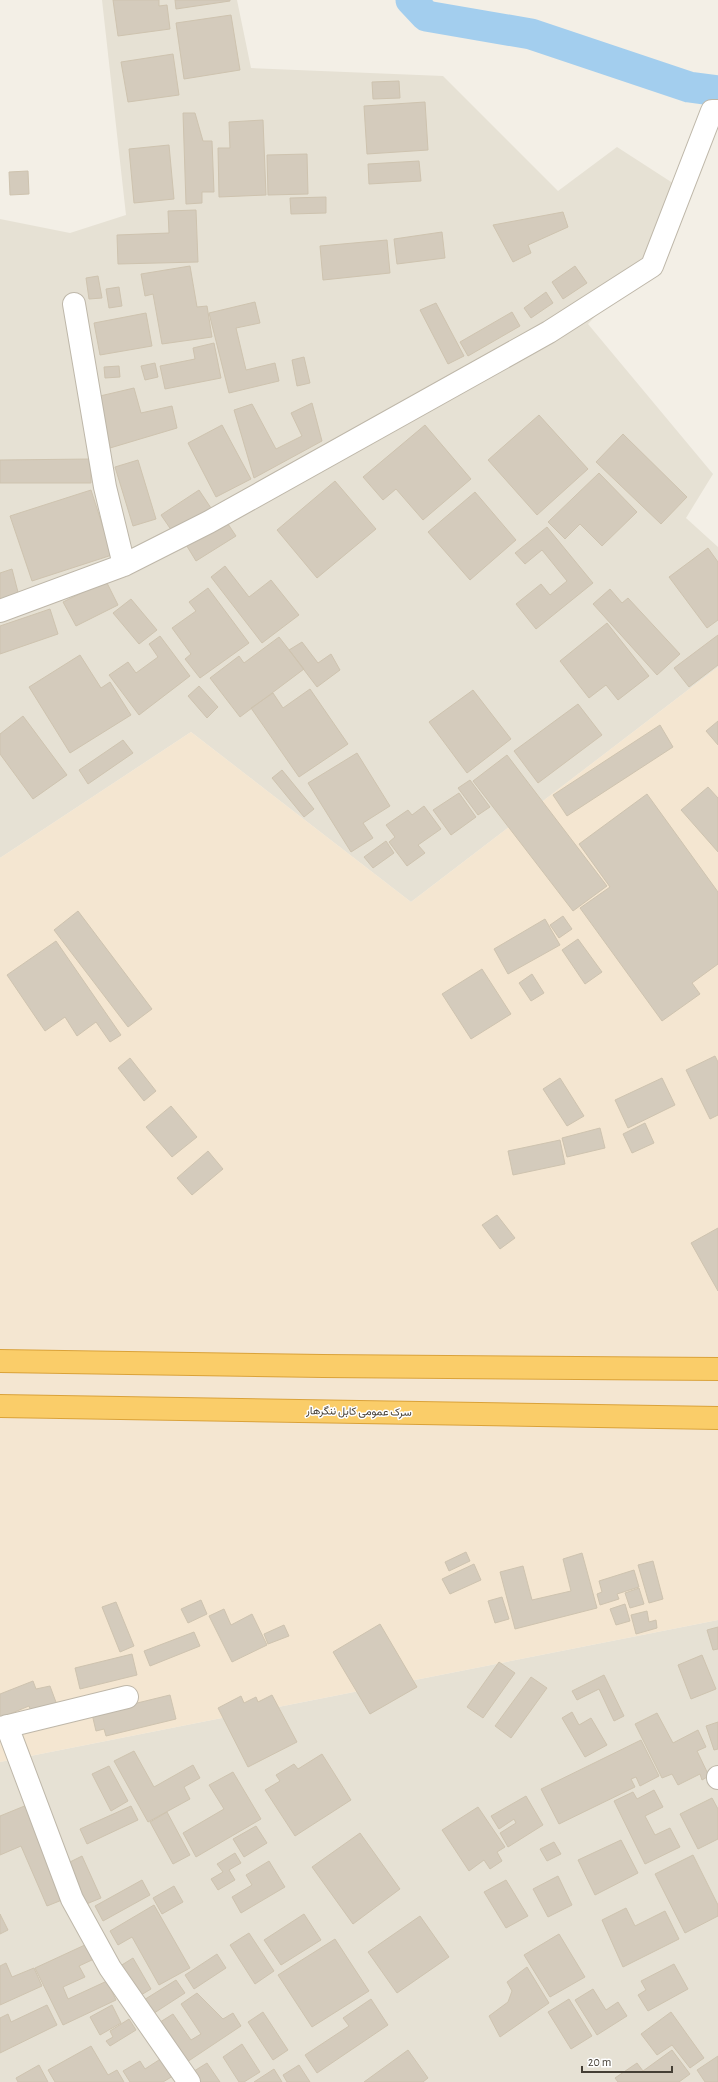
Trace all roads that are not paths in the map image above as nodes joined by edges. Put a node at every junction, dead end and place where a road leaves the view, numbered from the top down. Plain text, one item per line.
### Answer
1 (718, 111) edge
2 (74, 304) dead end
3 (124, 565) junction
4 (0, 611) edge
5 (0, 1361) edge
6 (718, 1369) edge
7 (0, 1406) edge
8 (718, 1418) edge
9 (127, 1697) dead end
10 (4, 1727) edge
11 (189, 2082) edge

1 - 3 street
2 - 3 street
3 - 4 street
5 - 6 highway
7 - 8 highway, سرک عمومی کابل ننگرهار
9 - 10 street
10 - 11 street

